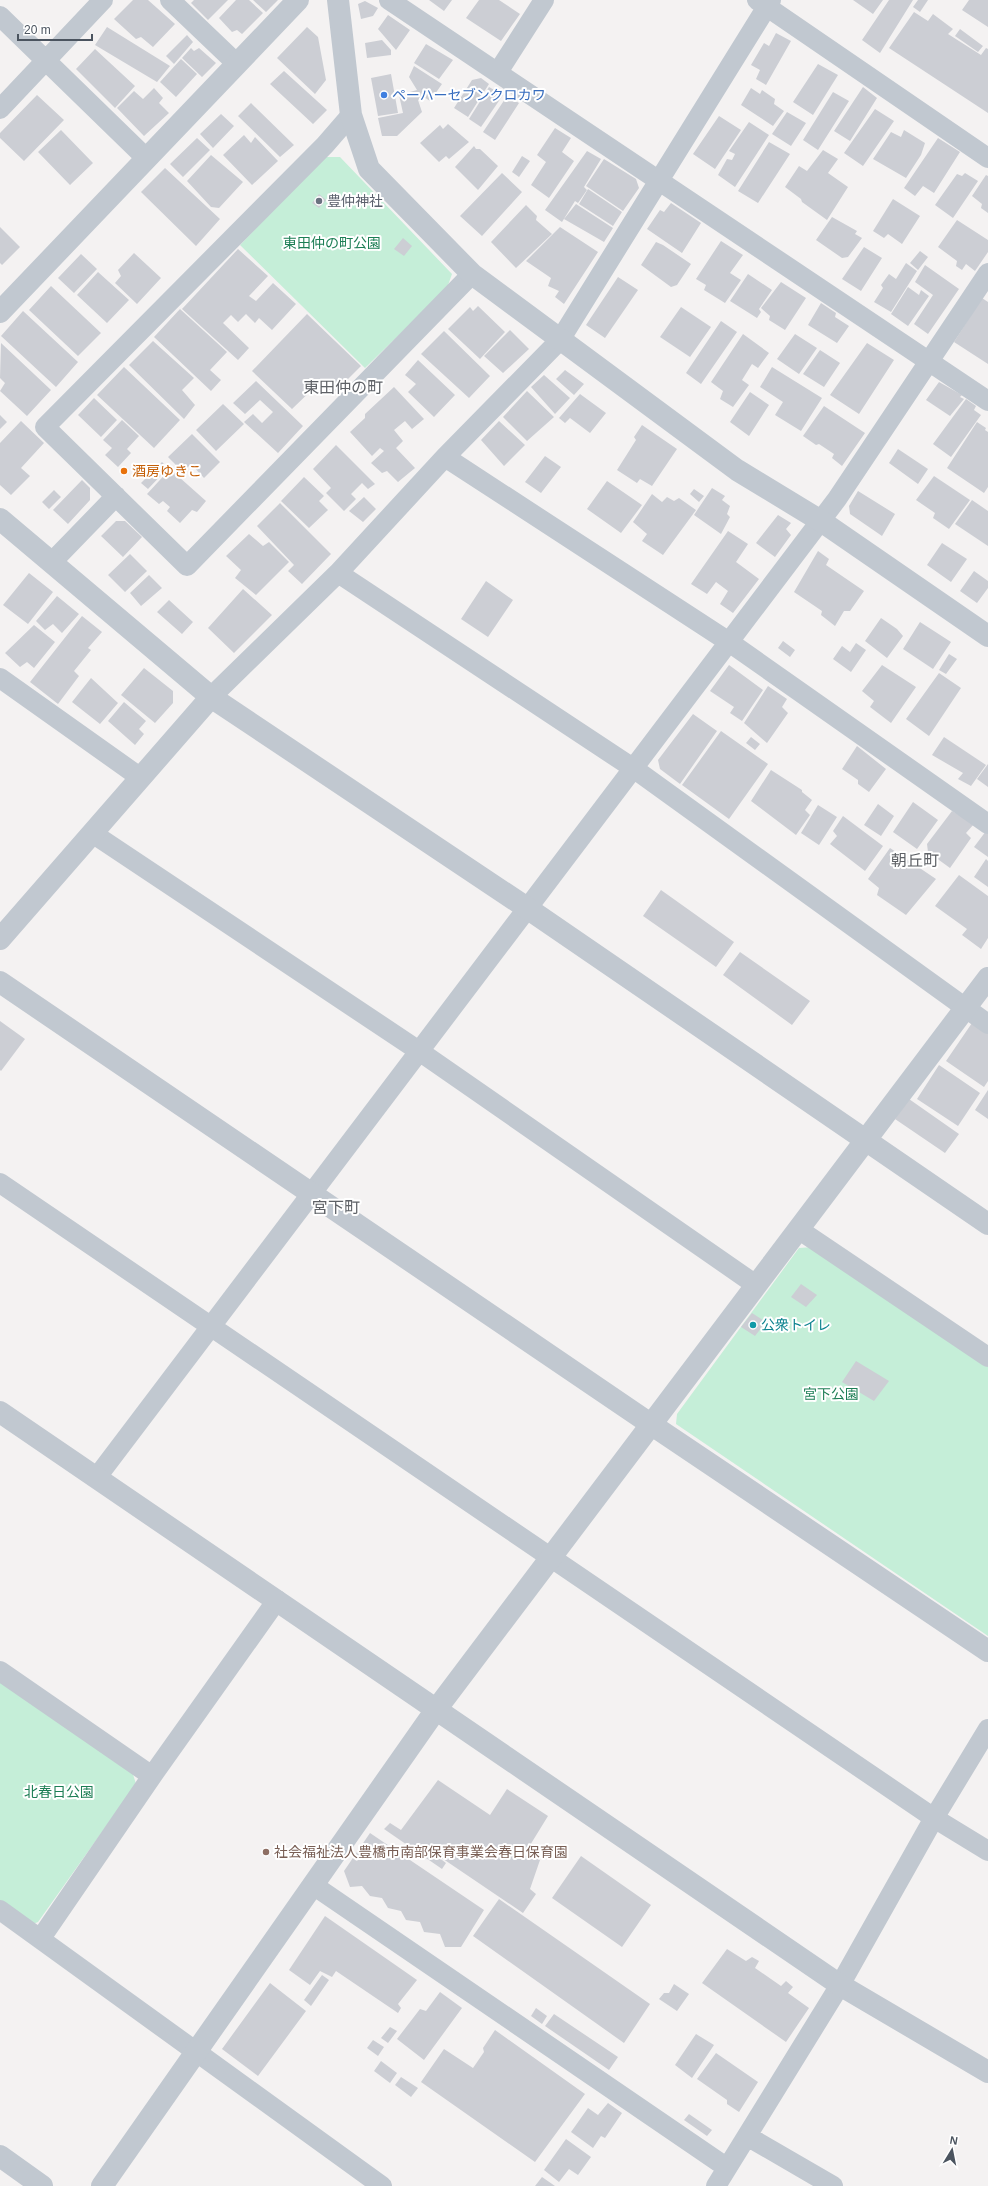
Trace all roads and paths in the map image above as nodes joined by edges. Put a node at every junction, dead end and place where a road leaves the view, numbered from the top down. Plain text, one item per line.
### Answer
1 (103, 0) edge
2 (170, 0) edge
3 (298, 0) edge
4 (338, 0) edge
5 (389, 0) edge
6 (544, 0) edge
7 (765, 2) edge
8 (0, 16) edge
9 (46, 60) junction
10 (236, 63) junction
11 (498, 72) junction
12 (0, 109) edge
13 (351, 115) junction
14 (988, 158) edge
15 (147, 159) junction
16 (659, 181) junction
17 (988, 273) edge
18 (472, 274) junction
19 (0, 312) edge
20 (560, 340) junction
21 (929, 362) junction
22 (988, 401) edge
23 (445, 457) junction
24 (116, 496) junction
25 (0, 519) edge
26 (821, 521) junction
27 (52, 562) junction
28 (338, 573) junction
29 (988, 636) edge
30 (729, 642) junction
31 (0, 678) edge
32 (211, 697) junction
33 (633, 768) junction
34 (141, 778) junction
35 (988, 824) edge
36 (92, 833) junction
37 (527, 908) junction
38 (0, 939) edge
39 (988, 978) edge
40 (0, 982) edge
41 (966, 1009) junction
42 (988, 1024) edge
43 (419, 1051) junction
44 (866, 1141) junction
45 (0, 1183) edge
46 (311, 1193) junction
47 (988, 1224) edge
48 (798, 1229) junction
49 (756, 1285) junction
50 (211, 1326) junction
51 (988, 1357) edge
52 (0, 1412) edge
53 (652, 1425) junction
54 (97, 1477) junction
55 (552, 1558) junction
56 (278, 1600) junction
57 (988, 1651) edge
58 (0, 1671) edge
59 (435, 1711) junction
60 (988, 1729) edge
61 (152, 1776) junction
62 (934, 1818) junction
63 (988, 1851) edge
64 (313, 1886) junction
65 (0, 1910) edge
66 (41, 1938) junction
67 (840, 1985) junction
68 (196, 2051) junction
69 (988, 2072) edge
70 (747, 2136) junction
71 (0, 2156) edge
72 (726, 2168) junction
73 (42, 2186) edge
74 (102, 2186) edge
75 (382, 2186) edge
76 (716, 2186) edge
77 (833, 2186) edge

1 - 9 street
2 - 10 street
3 - 10 street
4 - 13 street
5 - 11 street
6 - 11 street
7 - 14 street
7 - 16 street
8 - 9 street
9 - 12 street
9 - 15 street
10 - 15 street
11 - 16 street
13 - 18 street
13 - 24 street
15 - 19 street
16 - 20 street
16 - 21 street
17 - 21 street
18 - 20 street
18 - 24 street
20 - 23 street
20 - 26 street
21 - 22 street
21 - 26 street
23 - 28 street
23 - 30 street
24 - 27 street
25 - 27 street
26 - 29 street
26 - 30 street
27 - 32 street
28 - 32 street
28 - 33 street
30 - 33 street
30 - 35 street
31 - 34 street
32 - 34 street
32 - 37 street
33 - 37 street
33 - 41 street
34 - 36 street
36 - 38 street
36 - 43 street
37 - 43 street
37 - 44 street
39 - 41 street
40 - 46 street
41 - 42 street
41 - 44 street
43 - 46 street
43 - 49 street
44 - 47 street
44 - 48 street
45 - 50 street
46 - 50 street
46 - 53 street
48 - 49 street
48 - 51 street
49 - 53 street
50 - 54 street
50 - 55 street
52 - 54 street
53 - 55 street
53 - 57 street
54 - 56 street
55 - 59 street
55 - 62 street
56 - 59 street
56 - 61 street
58 - 61 street
59 - 64 street
59 - 67 street
60 - 62 street
61 - 66 street
62 - 63 street
62 - 67 street
64 - 68 street
64 - 72 street
65 - 66 street
66 - 68 street
67 - 69 street
67 - 70 street
68 - 74 street
68 - 75 street
70 - 72 street
70 - 77 street
71 - 73 street
72 - 76 street

